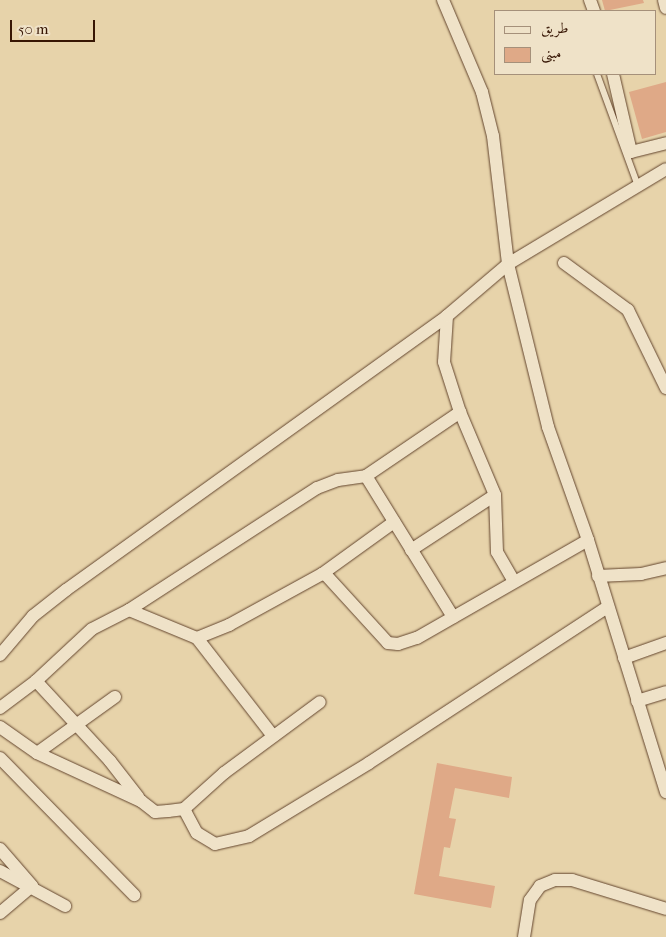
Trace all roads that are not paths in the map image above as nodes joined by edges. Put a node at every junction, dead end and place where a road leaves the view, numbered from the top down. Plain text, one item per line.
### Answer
1 (442, 0) edge
2 (664, 0) edge
3 (666, 8) edge
4 (597, 75) edge
5 (613, 75) edge
6 (666, 143) edge
7 (666, 169) edge
8 (638, 186) junction
9 (564, 263) dead end
10 (508, 264) junction
11 (446, 316) junction
12 (666, 388) edge
13 (460, 412) junction
14 (366, 476) junction
15 (495, 495) junction
16 (394, 522) junction
17 (588, 540) junction
18 (411, 550) junction
19 (666, 568) edge
20 (322, 574) junction
21 (598, 576) junction
22 (514, 582) junction
23 (607, 607) junction
24 (129, 610) junction
25 (453, 617) junction
26 (197, 638) junction
27 (666, 644) edge
28 (0, 655) edge
29 (624, 658) junction
30 (36, 682) junction
31 (666, 692) edge
32 (115, 697) dead end
33 (637, 701) junction
34 (320, 702) dead end
35 (0, 708) edge
36 (76, 725) junction
37 (0, 727) edge
38 (273, 736) junction
39 (37, 753) junction
40 (0, 758) edge
41 (666, 792) edge
42 (141, 801) junction
43 (184, 809) junction
44 (0, 849) edge
45 (0, 871) edge
46 (32, 886) junction
47 (134, 895) dead end
48 (65, 906) dead end
49 (666, 909) edge
50 (0, 913) edge
51 (524, 937) edge

1 - 10 street
2 - 3 street
4 - 8 lane
5 - 6 street
7 - 8 street
8 - 10 street
9 - 12 street
10 - 11 street
10 - 17 street
11 - 13 street
11 - 28 street
13 - 14 street
13 - 15 street
14 - 16 street
14 - 24 street
15 - 18 street
15 - 22 street
16 - 18 street
16 - 20 street
17 - 21 street
17 - 22 street
18 - 25 street
19 - 21 street
20 - 25 street
20 - 26 street
21 - 23 street
22 - 25 street
23 - 29 street
23 - 43 street
24 - 26 street
24 - 30 street
26 - 38 street
27 - 29 street
29 - 33 street
30 - 35 street
30 - 36 street
31 - 33 street
32 - 36 street
33 - 41 street
34 - 38 street
36 - 39 street
36 - 42 street
37 - 39 street
38 - 43 street
39 - 42 street
40 - 47 street
42 - 43 street
44 - 46 street
45 - 46 street
46 - 48 street
46 - 50 street
49 - 51 street

